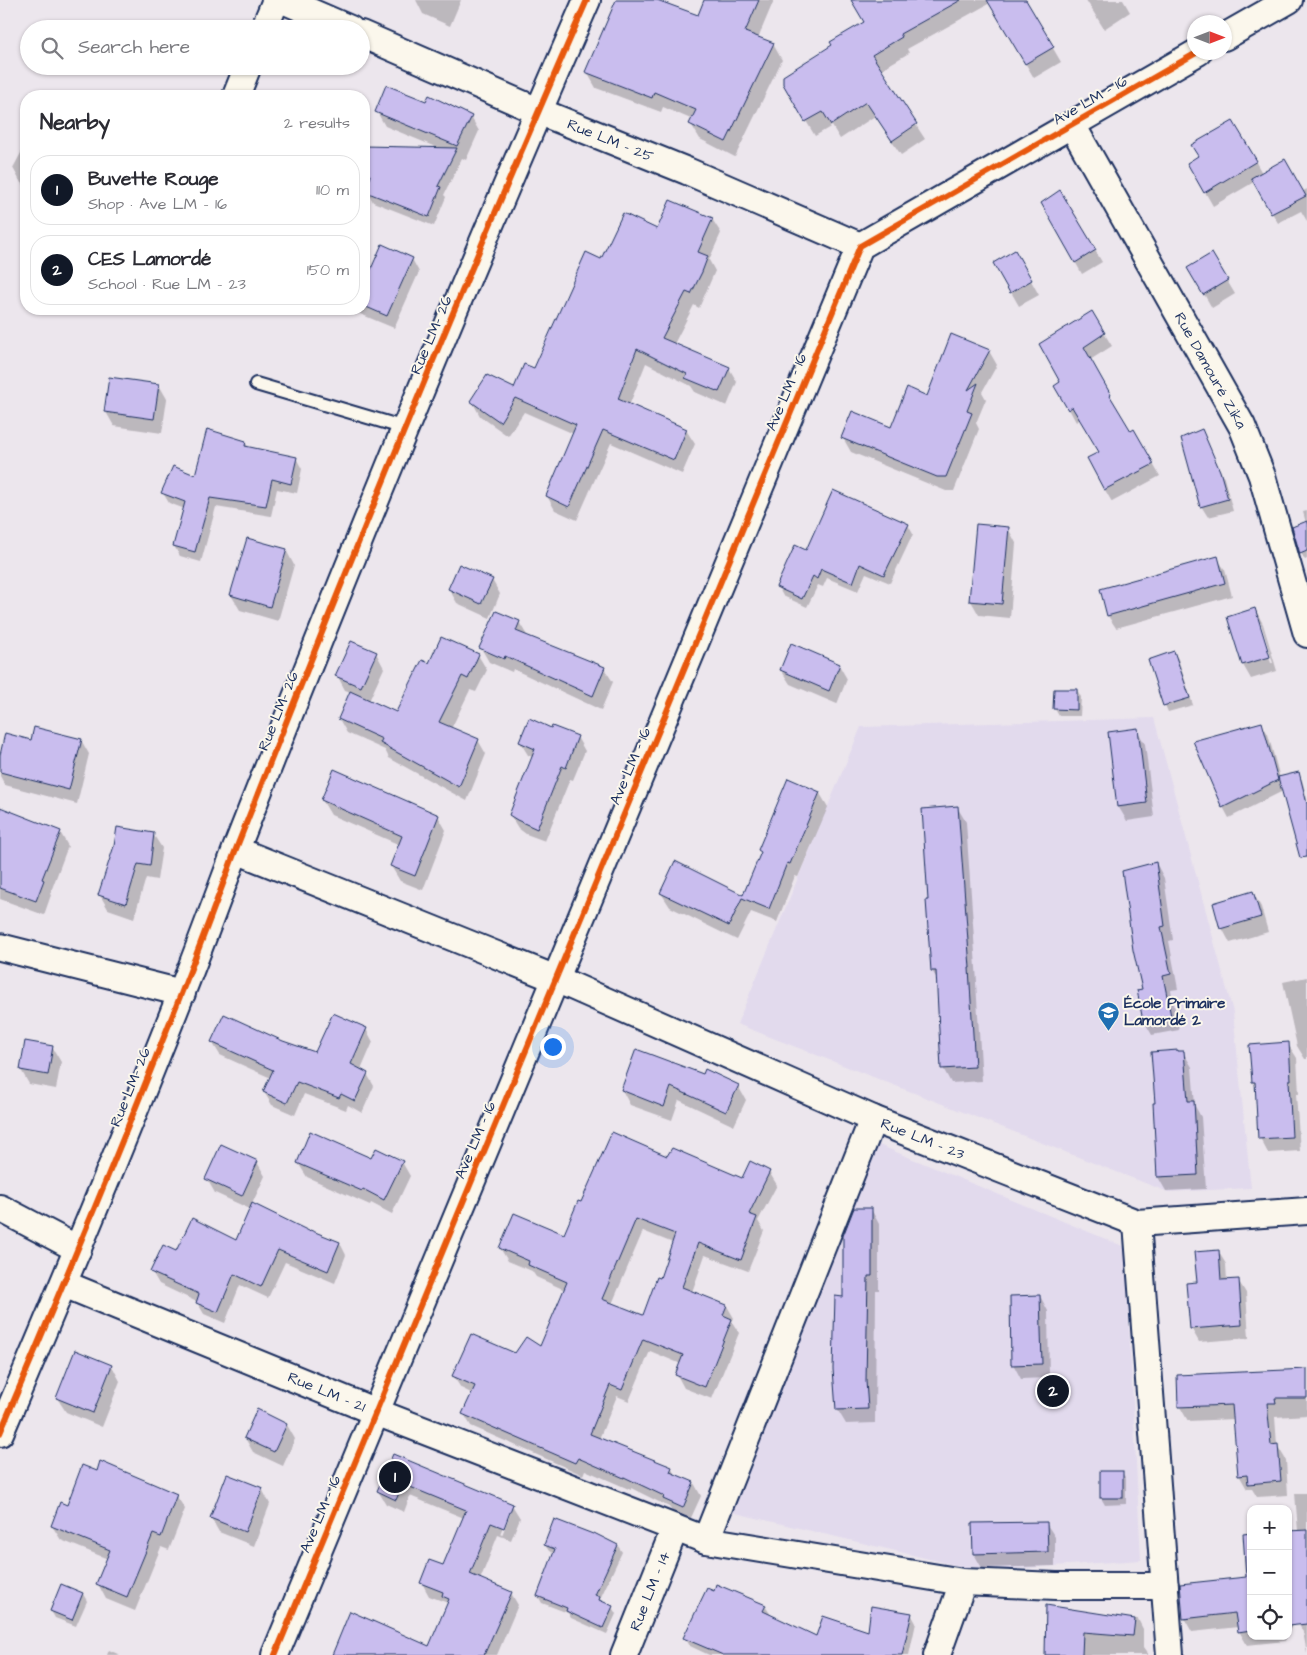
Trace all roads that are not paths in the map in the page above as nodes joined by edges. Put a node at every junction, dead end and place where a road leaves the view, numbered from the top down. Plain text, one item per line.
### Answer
1 (276, 0) edge
2 (283, 0) edge
3 (587, 0) edge
4 (1289, 0) edge
5 (268, 20) edge
6 (329, 20) edge
7 (1232, 32) edge
8 (370, 38) edge
9 (1187, 58) edge
10 (244, 75) edge
11 (238, 90) edge
12 (538, 111) junction
13 (1072, 125) junction
14 (860, 246) junction
15 (256, 384) dead end
16 (406, 428) junction
17 (1307, 634) edge
18 (236, 850) junction
19 (0, 947) edge
20 (556, 979) junction
21 (182, 993) junction
22 (873, 1119) junction
23 (0, 1208) edge
24 (1307, 1211) edge
25 (1137, 1222) junction
26 (78, 1249) junction
27 (64, 1284) junction
28 (376, 1412) junction
29 (0, 1433) edge
30 (674, 1528) junction
31 (706, 1540) junction
32 (963, 1582) junction
33 (1165, 1586) junction
34 (274, 1655) edge
35 (624, 1655) edge
36 (937, 1655) edge
37 (1170, 1655) edge

1 - 5 street
2 - 6 street
3 - 12 street, Rue LM- 26
4 - 7 street
8 - 12 street, Rue LM - 25
9 - 13 street, Ave LM - 16
10 - 11 street
12 - 14 street, Rue LM - 25
12 - 16 street, Rue LM- 26
13 - 14 street, Ave LM - 16
13 - 17 street, Rue Damouré Zika
14 - 20 street, Ave LM - 16
15 - 16 lane
16 - 18 street, Rue LM- 26
18 - 20 street, Rue LM - 23
18 - 21 street, Rue LM- 26
19 - 21 street
20 - 22 street, Rue LM - 23
20 - 28 street, Ave LM - 16
21 - 26 street, Rue LM- 26
22 - 25 street, Rue LM - 23
22 - 31 street
23 - 26 street
24 - 25 street, Rue LM - 23
25 - 33 street
26 - 27 street, Rue LM- 26
27 - 28 street, Rue LM - 21
27 - 29 street, Rue LM- 26
28 - 30 street, Rue LM - 21
28 - 34 street, Ave LM - 16
30 - 31 street, Rue LM - 21
30 - 35 street, Rue LM - 14
31 - 32 street, Rue LM - 21
32 - 33 street, Rue LM - 21
32 - 36 street
33 - 37 street

